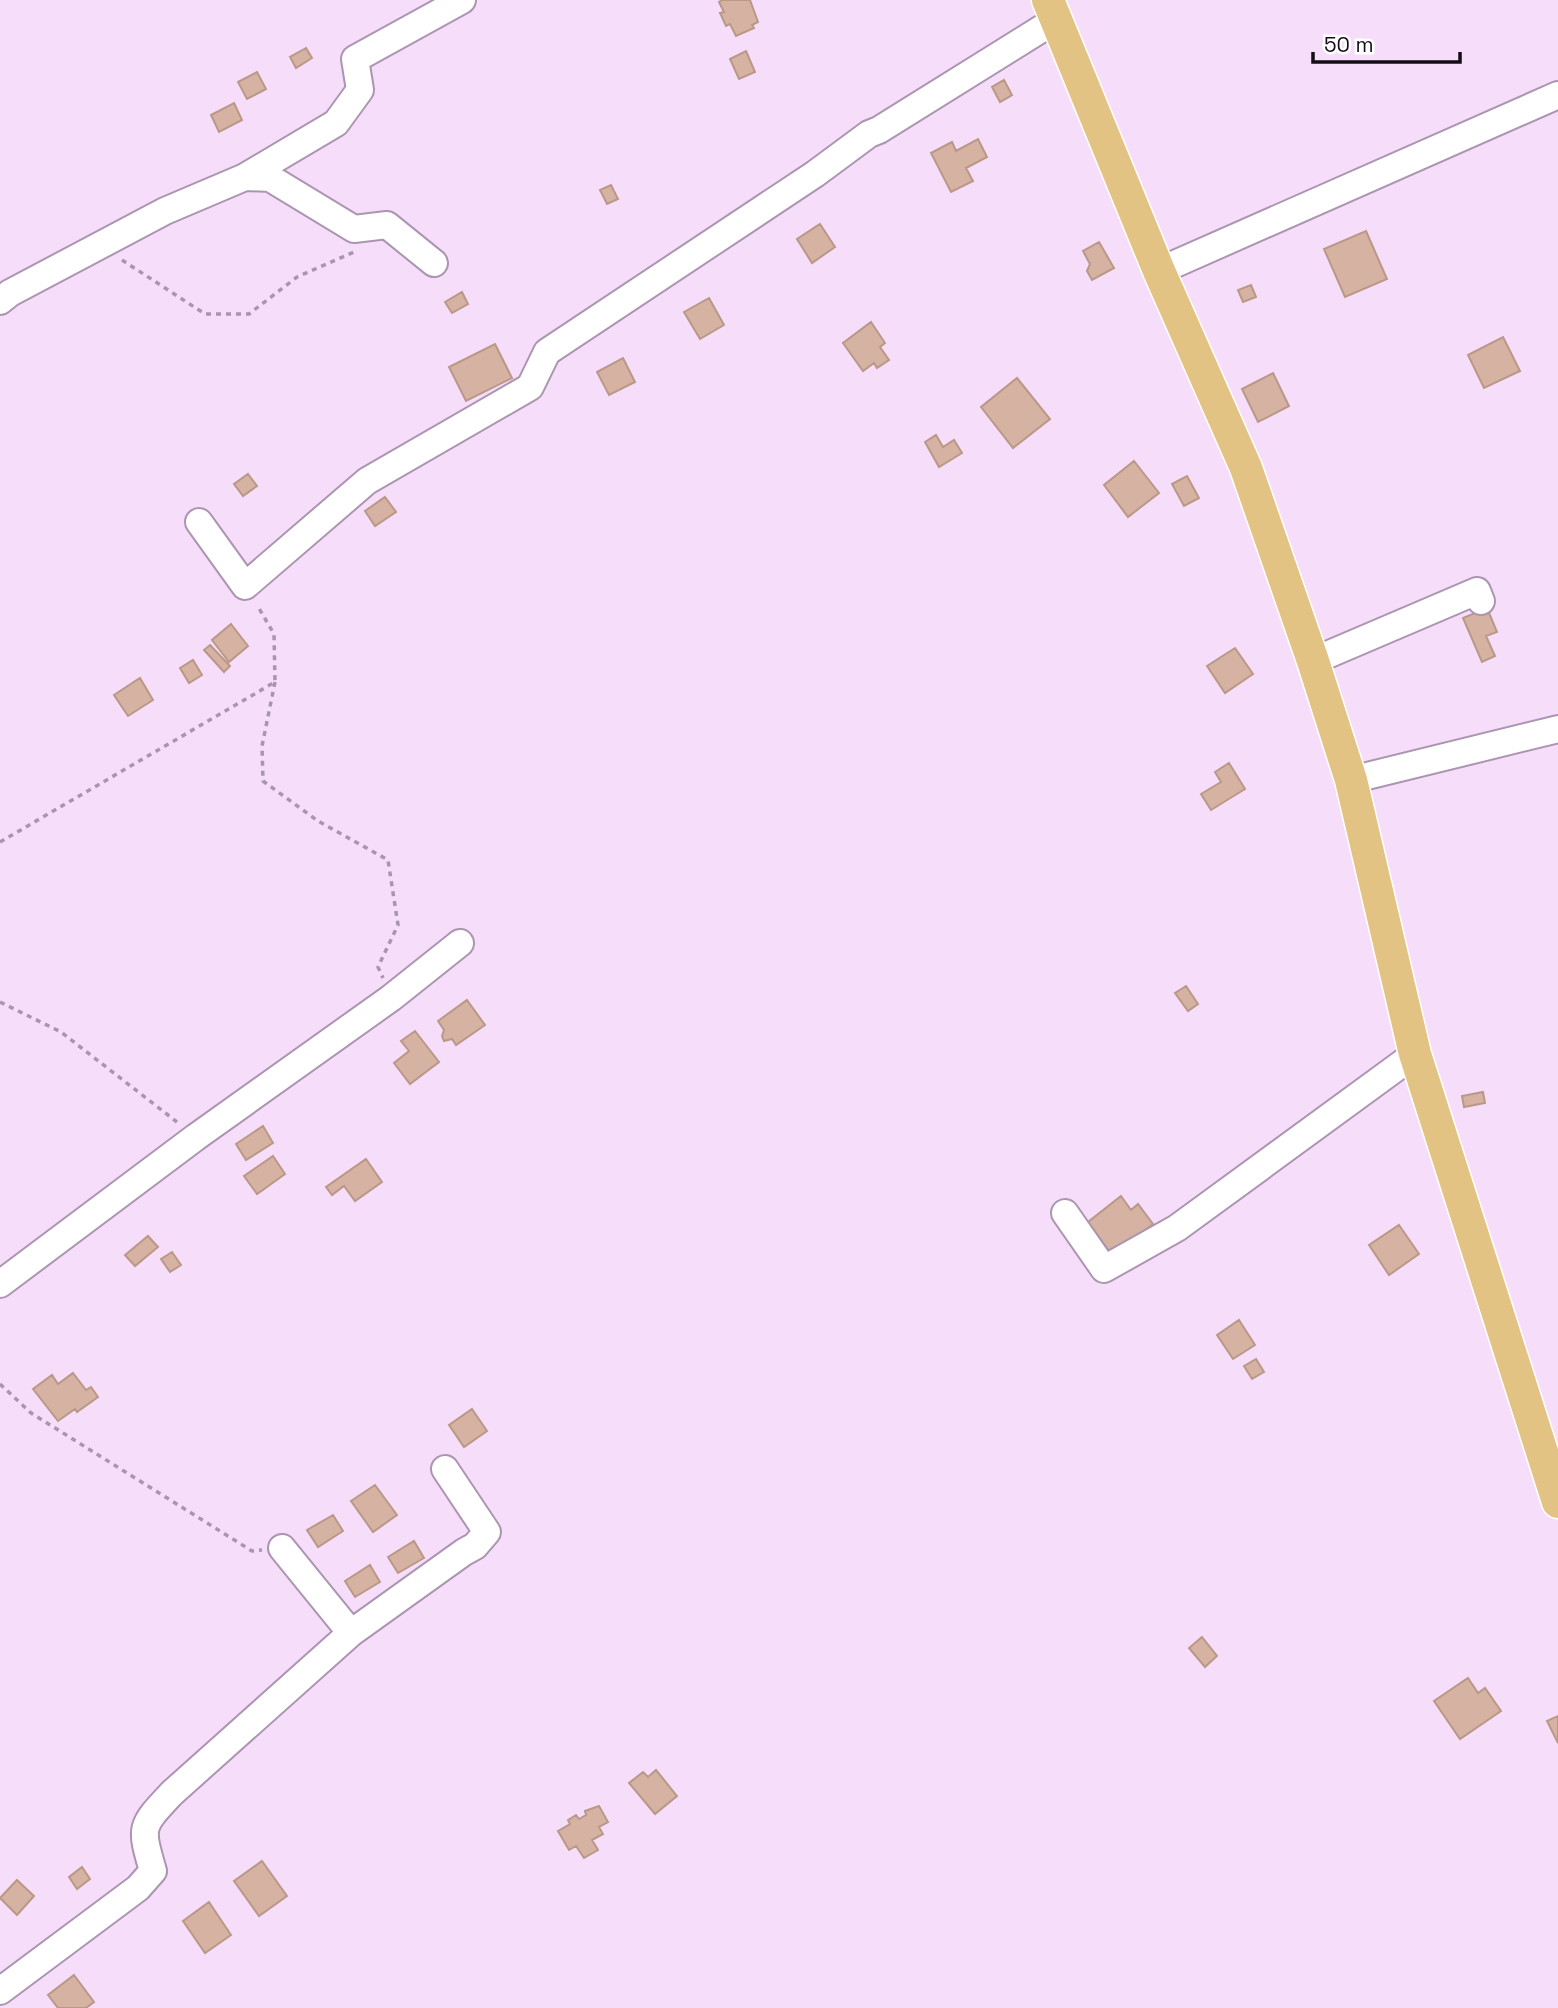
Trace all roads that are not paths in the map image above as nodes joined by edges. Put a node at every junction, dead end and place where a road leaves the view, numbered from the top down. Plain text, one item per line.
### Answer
1 (462, 0) edge
2 (1052, 10) edge
3 (1558, 96) edge
4 (244, 177) junction
5 (434, 263) dead end
6 (1159, 271) junction
7 (0, 301) edge
8 (199, 522) dead end
9 (1481, 601) dead end
10 (1313, 662) junction
11 (1558, 729) edge
12 (1351, 780) junction
13 (460, 943) dead end
14 (1415, 1054) junction
15 (1065, 1213) dead end
16 (0, 1284) edge
17 (445, 1469) dead end
18 (1555, 1485) edge
19 (282, 1548) road end
20 (351, 1633) junction
21 (4, 1983) edge

1 - 4 street
2 - 6 main road
2 - 8 street
3 - 6 street
4 - 5 street
4 - 7 street
6 - 10 main road
9 - 10 street
10 - 12 main road
11 - 12 street
12 - 14 main road
13 - 16 street
14 - 15 street
14 - 18 main road
17 - 20 street
19 - 20 street
20 - 21 street

